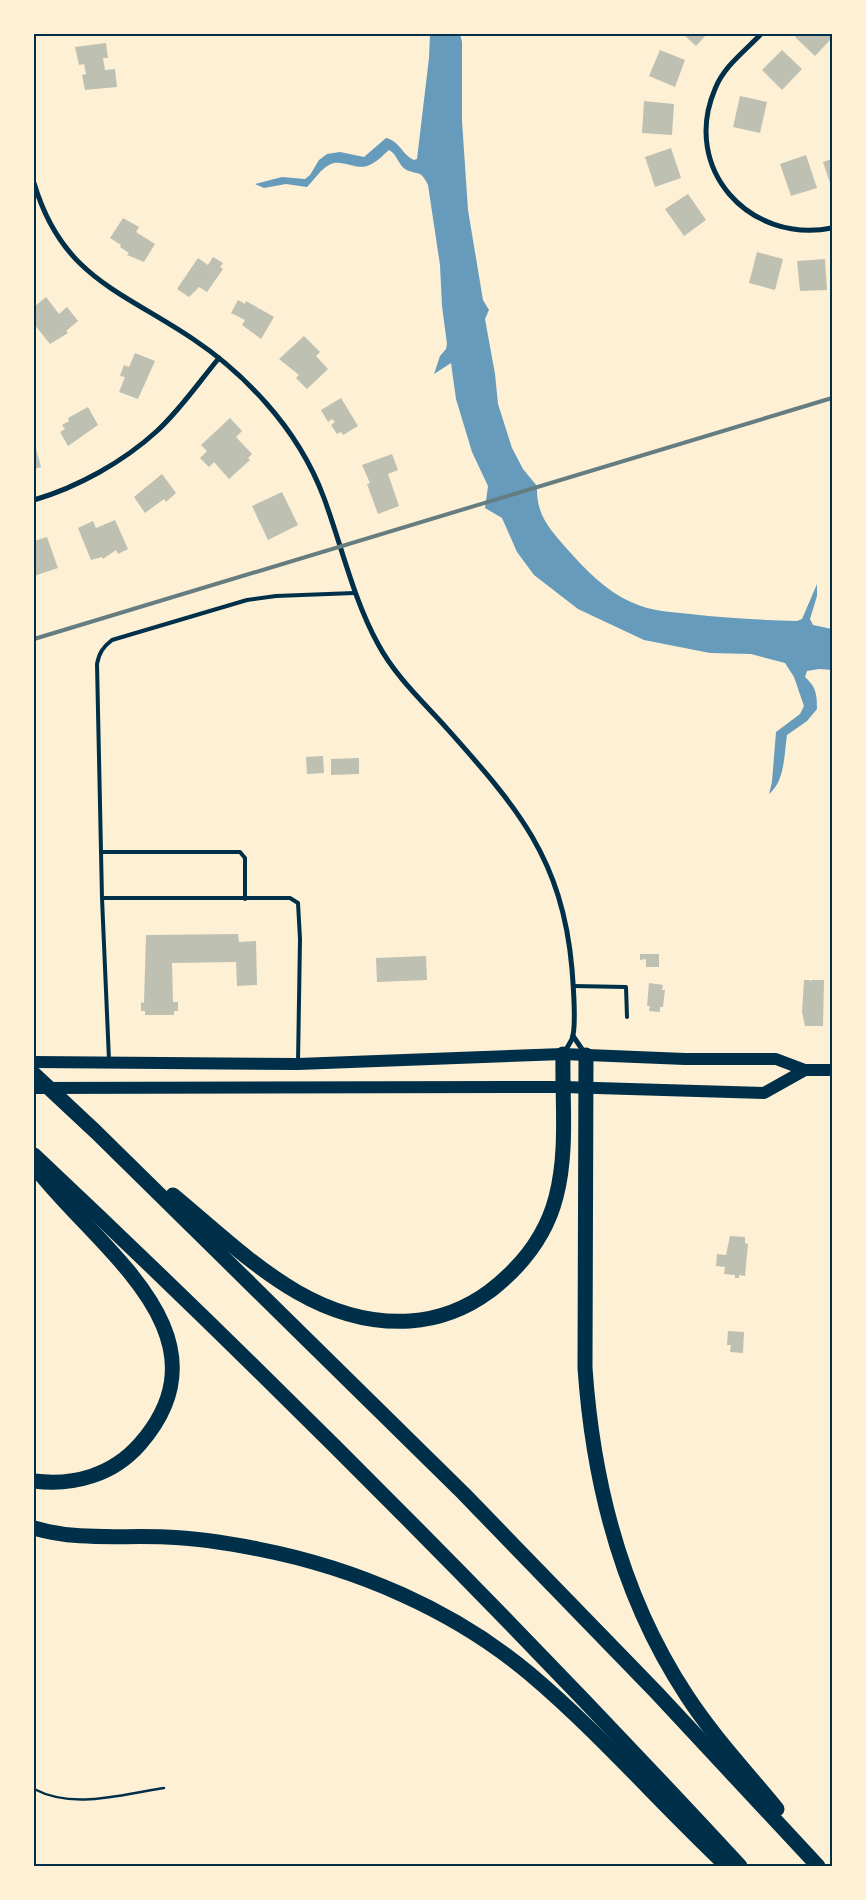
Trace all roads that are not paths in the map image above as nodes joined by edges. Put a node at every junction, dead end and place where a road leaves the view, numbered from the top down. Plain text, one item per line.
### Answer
1 (761, 34) edge
2 (34, 183) edge
3 (832, 228) edge
4 (219, 358) junction
5 (34, 500) edge
6 (354, 592) junction
7 (101, 852) junction
8 (102, 898) junction
9 (245, 899) junction
10 (573, 986) junction
11 (627, 1017) dead end
12 (573, 1036) junction
13 (563, 1054) junction
14 (586, 1055) junction
15 (34, 1062) edge
16 (109, 1063) junction
17 (298, 1064) junction
18 (805, 1070) junction
19 (832, 1070) edge
20 (34, 1074) edge
21 (562, 1087) junction
22 (34, 1088) edge
23 (586, 1088) junction
24 (96, 1132) junction
25 (34, 1155) edge
26 (34, 1166) edge
27 (34, 1481) edge
28 (34, 1528) edge
29 (726, 1866) edge
30 (740, 1866) edge
31 (818, 1866) edge
32 (824, 1866) edge

1 - 3 street
2 - 4 street
4 - 5 street
4 - 6 street
6 - 7 lane
6 - 10 street
7 - 8 lane
7 - 9 lane
8 - 9 lane
8 - 16 lane
9 - 17 lane
10 - 11 lane
10 - 12 street
12 - 13 street
12 - 14 street
13 - 14 main road
13 - 17 main road
13 - 21 highway
14 - 18 main road
14 - 23 highway
15 - 16 main road
16 - 17 main road
18 - 19 main road
18 - 23 main road
20 - 24 highway
21 - 22 main road
21 - 23 main road
21 - 24 highway
23 - 32 highway
24 - 31 highway
25 - 30 highway
26 - 27 highway
28 - 29 highway

